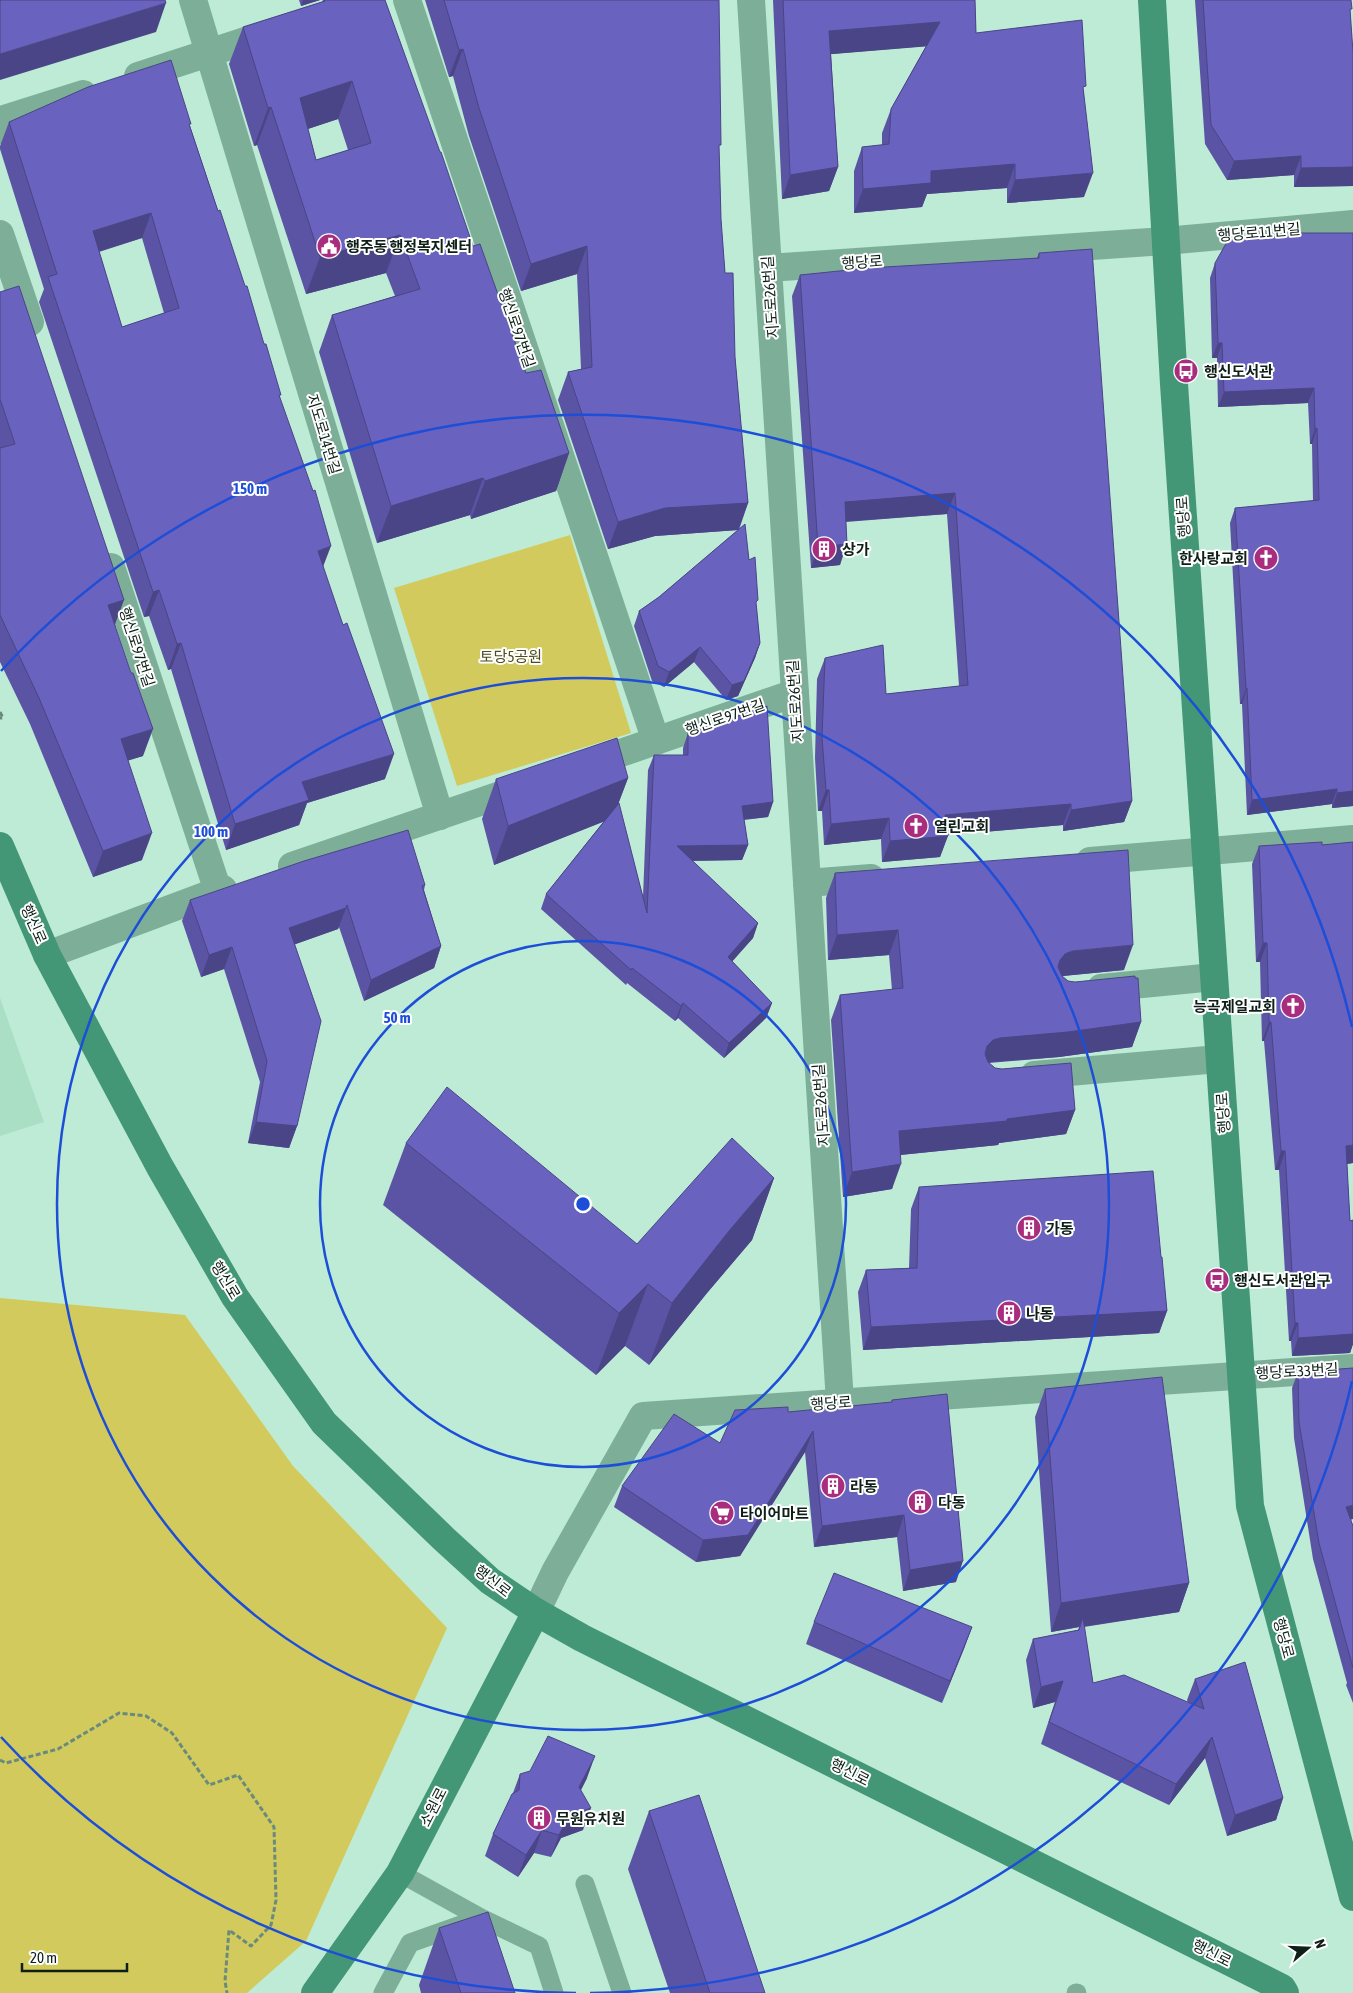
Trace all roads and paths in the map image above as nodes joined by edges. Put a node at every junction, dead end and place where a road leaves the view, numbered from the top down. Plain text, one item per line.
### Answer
1 (193, 0) edge
2 (407, 0) edge
3 (751, 0) edge
4 (1152, 0) edge
5 (294, 25) edge
6 (209, 53) junction
7 (0, 130) edge
8 (1353, 224) edge
9 (0, 234) edge
10 (1165, 241) junction
11 (768, 268) junction
12 (9, 292) edge
13 (37, 345) edge
14 (102, 543) edge
15 (794, 693) junction
16 (0, 712) edge
17 (1, 718) edge
18 (656, 741) junction
19 (440, 816) junction
20 (1353, 839) edge
21 (0, 846) edge
22 (1205, 852) junction
23 (1069, 862) edge
24 (894, 876) edge
25 (807, 883) junction
26 (218, 891) junction
27 (47, 954) junction
28 (1214, 977) junction
29 (1075, 990) edge
30 (1219, 1060) junction
31 (1012, 1077) edge
32 (1353, 1368) edge
33 (1241, 1375) junction
34 (840, 1402) junction
35 (536, 1612) junction
36 (0, 1760) edge
37 (400, 1873) junction
38 (585, 1884) dead end
39 (1353, 1897) edge
40 (481, 1918) junction
41 (227, 1993) edge
42 (315, 1993) edge
43 (383, 1993) edge
44 (554, 1993) edge
45 (622, 1993) edge
46 (1286, 1993) edge

1 - 6 street, 지도로14번길
2 - 18 street, 행신로97번길
3 - 11 street, 지도로26번길
4 - 10 main road, 행당로
5 - 6 street
6 - 7 street
6 - 19 street, 지도로14번길
8 - 10 street, 행당로11번길
9 - 12 street
10 - 11 street, 행당로
10 - 22 main road, 행당로
11 - 15 street, 지도로26번길
12 - 13 street
14 - 26 street, 행신로97번길
15 - 18 street, 행신로97번길
15 - 25 street, 지도로26번길
16 - 17 path
18 - 19 street, 행신로97번길
19 - 26 street, 행신로97번길
20 - 22 street
21 - 27 main road, 행신로
22 - 23 street
22 - 28 main road, 행당로
24 - 25 street
25 - 34 street, 지도로26번길
26 - 27 street, 행신로97번길
27 - 35 main road, 행신로
28 - 29 street
28 - 30 main road, 행당로
30 - 31 street
30 - 33 main road, 행당로
32 - 33 street, 행당로33번길
33 - 34 street, 행당로
33 - 39 main road, 행당로
34 - 35 street, 행당로
35 - 37 main road, 소원로
35 - 46 main road, 행신로
36 - 41 path
37 - 40 lane
37 - 42 main road, 소원로
38 - 45 lane
40 - 43 lane
40 - 44 lane

